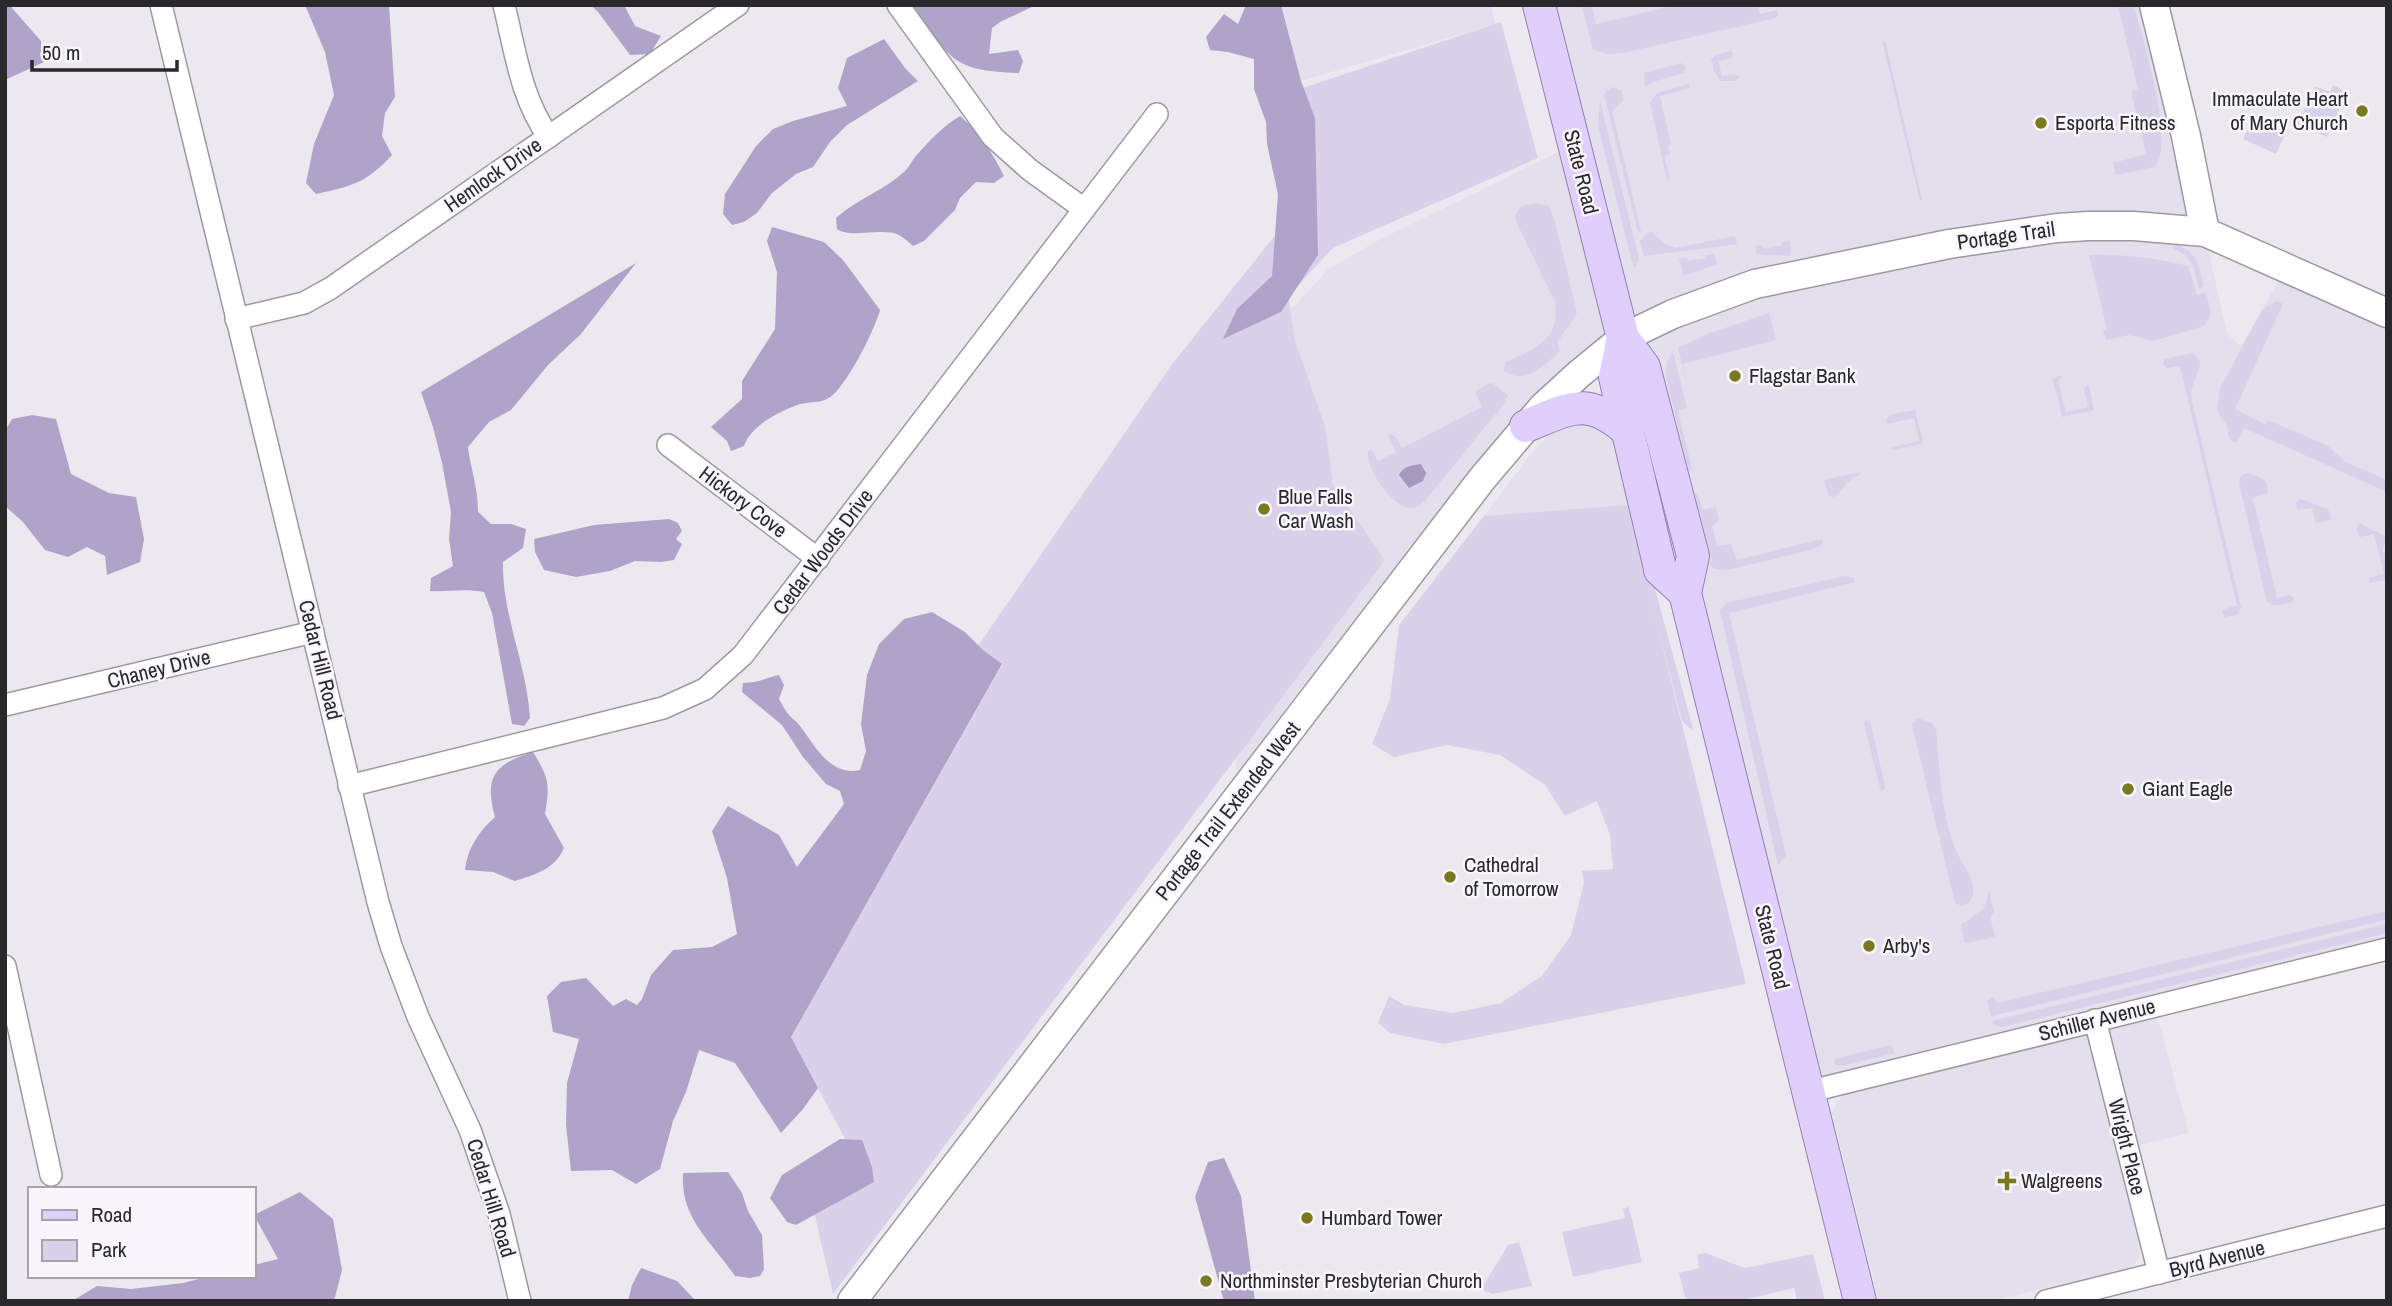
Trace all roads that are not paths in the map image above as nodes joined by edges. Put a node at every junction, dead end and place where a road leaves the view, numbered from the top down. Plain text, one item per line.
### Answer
1 (161, 5) edge
2 (504, 5) edge
3 (738, 5) edge
4 (898, 5) edge
5 (1539, 5) edge
6 (2154, 5) edge
7 (1157, 114) dead end
8 (549, 137) junction
9 (1084, 209) junction
10 (2205, 232) junction
11 (2387, 313) edge
12 (236, 319) junction
13 (1623, 338) junction
14 (1525, 426) junction
15 (1628, 431) junction
16 (668, 445) dead end
17 (818, 559) junction
18 (1685, 593) junction
19 (313, 632) junction
20 (5, 705) edge
21 (349, 786) junction
22 (2387, 949) edge
23 (5, 966) edge
24 (2095, 1020) junction
25 (1807, 1092) junction
26 (51, 1175) dead end
27 (2387, 1216) edge
28 (2159, 1273) junction
29 (520, 1301) edge
30 (852, 1301) edge
31 (1860, 1301) edge
32 (2046, 1301) edge

1 - 12 street, Cedar Hill Road
2 - 8 street
3 - 8 street, Hemlock Drive
4 - 9 street
5 - 13 main road, State Road
6 - 10 main road
7 - 9 street, Cedar Woods Drive
8 - 12 street, Hemlock Drive
9 - 17 street, Cedar Woods Drive
10 - 11 main road, Portage Trail
10 - 13 main road, Portage Trail
12 - 19 street, Cedar Hill Road
13 - 14 main road, Portage Trail Extended West
13 - 15 main road, State Road
13 - 18 main road, State Road
14 - 15 main road
14 - 30 main road, Portage Trail Extended West
15 - 18 main road, State Road
16 - 17 street, Hickory Cove
17 - 21 street, Cedar Woods Drive
18 - 25 main road, State Road
19 - 20 street, Chaney Drive
19 - 21 street, Cedar Hill Road
21 - 29 street, Cedar Hill Road
22 - 24 street, Schiller Avenue
23 - 26 street
24 - 25 street, Schiller Avenue
24 - 28 street, Wright Place
25 - 31 main road, State Road
27 - 28 street, Byrd Avenue
28 - 32 street, Byrd Avenue

